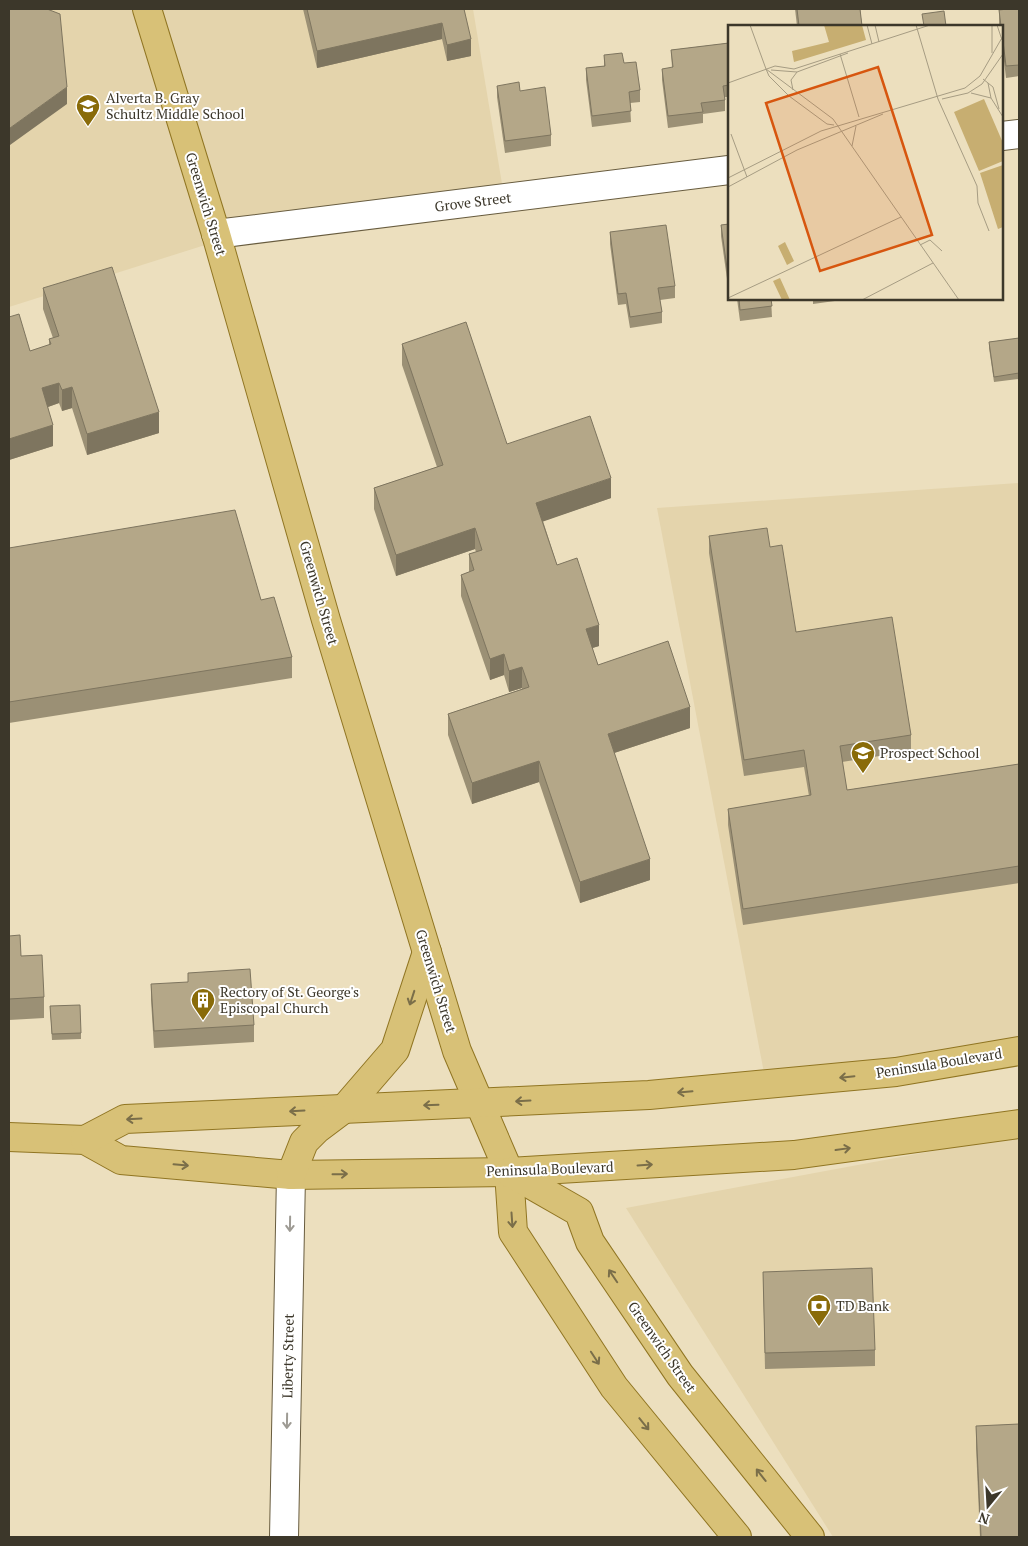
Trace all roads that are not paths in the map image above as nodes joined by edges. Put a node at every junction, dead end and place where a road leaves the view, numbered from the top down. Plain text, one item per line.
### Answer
1 (146, 9) edge
2 (1019, 134) edge
3 (1003, 136) edge
4 (728, 170) edge
5 (216, 234) junction
6 (427, 952) junction
7 (1019, 1051) edge
8 (479, 1103) junction
9 (345, 1108) junction
10 (1019, 1124) edge
11 (9, 1137) edge
12 (85, 1140) junction
13 (508, 1172) junction
14 (291, 1175) junction
15 (284, 1537) edge
16 (737, 1537) edge
17 (810, 1537) edge

1 - 5 main road, Greenwich Street
2 - 3 street
4 - 5 street, Grove Street
5 - 6 main road, Greenwich Street
6 - 8 main road, Greenwich Street
6 -> 9 main road
7 -> 8 main road, Peninsula Boulevard
8 -> 9 main road, Peninsula Boulevard
8 - 13 main road, Greenwich Street
9 -> 12 main road, Peninsula Boulevard
9 - 14 main road
13 -> 10 main road, Peninsula Boulevard
11 - 12 main road, Peninsula Boulevard
12 -> 14 main road, Peninsula Boulevard
14 -> 13 main road, Peninsula Boulevard
13 -> 16 main road, Greenwich Street
17 -> 13 main road, Greenwich Street
14 -> 15 street, Liberty Street

